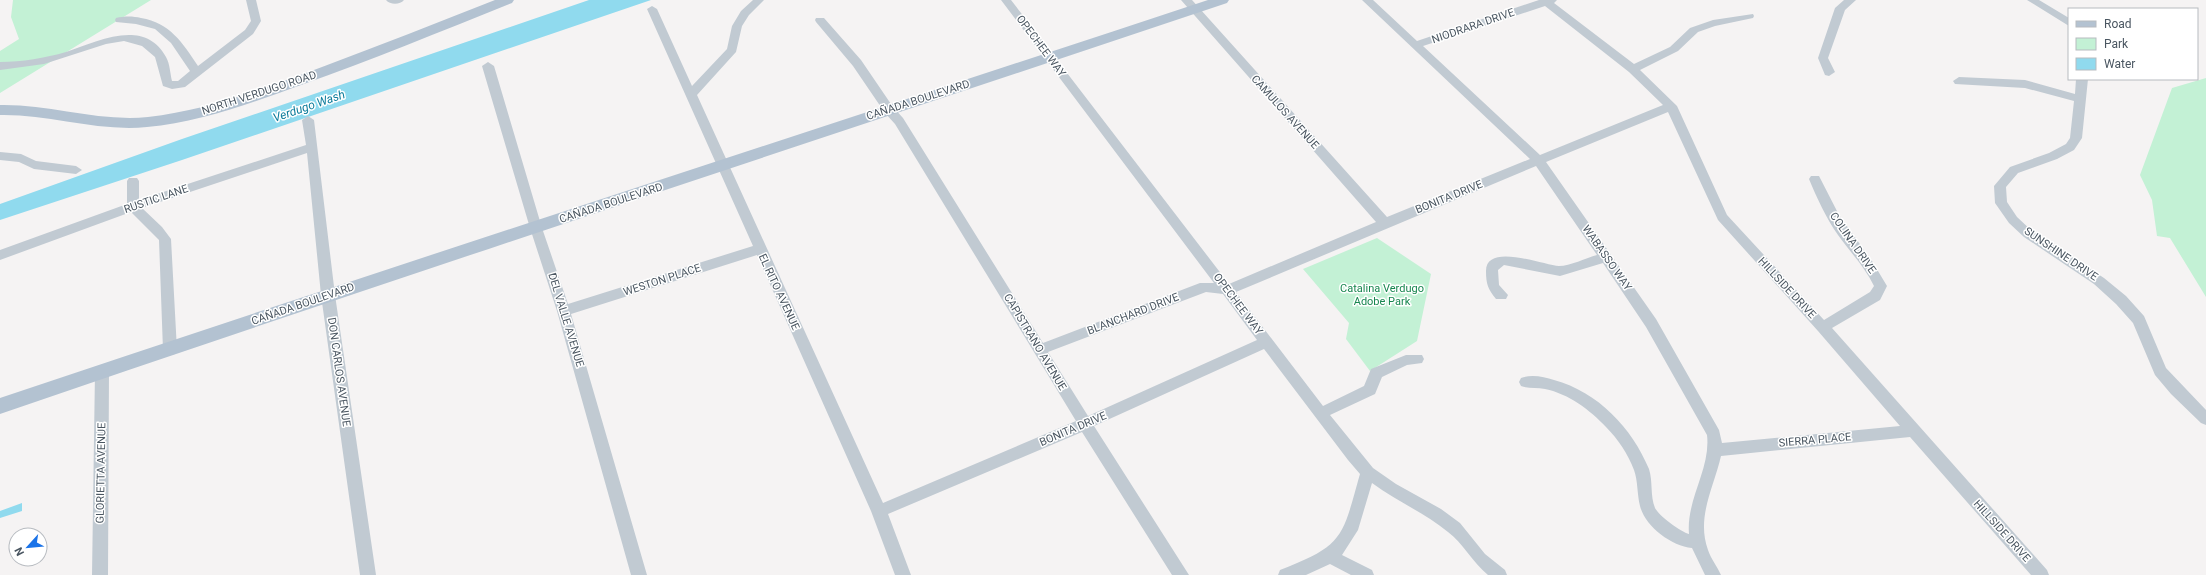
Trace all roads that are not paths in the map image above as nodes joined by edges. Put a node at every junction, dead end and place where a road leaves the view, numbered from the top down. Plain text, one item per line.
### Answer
1 (251, 0) edge
2 (391, 0) edge
3 (399, 0) edge
4 (507, 0) edge
5 (759, 0) edge
6 (1006, 0) edge
7 (1222, 0) edge
8 (1367, 0) edge
9 (1548, 0) edge
10 (1851, 0) edge
11 (2032, 0) edge
12 (1190, 4) edge
13 (652, 9) dead end
14 (1748, 16) dead end
15 (120, 20) dead end
16 (820, 20) dead end
17 (2068, 22) edge
18 (1416, 45) junction
19 (1050, 57) junction
20 (0, 66) edge
21 (488, 66) dead end
22 (1633, 70) junction
23 (1829, 72) dead end
24 (197, 73) junction
25 (1959, 80) dead end
26 (2082, 80) edge
27 (691, 94) junction
28 (2079, 99) junction
29 (1671, 106) junction
30 (889, 110) junction
31 (4, 111) edge
32 (308, 120) dead end
33 (312, 147) junction
34 (0, 156) edge
35 (1539, 161) junction
36 (722, 166) junction
37 (76, 170) dead end
38 (1815, 179) dead end
39 (132, 181) dead end
40 (134, 206) junction
41 (1385, 223) junction
42 (536, 228) junction
43 (759, 248) junction
44 (0, 255) edge
45 (1606, 257) junction
46 (1228, 290) junction
47 (328, 295) junction
48 (1501, 295) dead end
49 (564, 310) junction
50 (1823, 327) junction
51 (1266, 342) junction
52 (170, 350) junction
53 (1040, 350) junction
54 (1417, 359) dead end
55 (102, 371) junction
56 (1526, 382) dead end
57 (0, 406) edge
58 (1321, 413) junction
59 (2206, 419) edge
60 (1085, 424) junction
61 (1913, 431) junction
62 (1716, 450) junction
63 (1368, 472) junction
64 (879, 511) junction
65 (1697, 542) junction
66 (1329, 556) junction
67 (100, 575) edge
68 (368, 575) edge
69 (639, 575) edge
70 (903, 575) edge
71 (1181, 575) edge
72 (1286, 575) edge
73 (1366, 575) edge
74 (1499, 575) edge
75 (1713, 575) edge
76 (2041, 575) edge

1 - 24 street
2 - 3 street
4 - 31 main road, NORTH VERDUGO ROAD
5 - 27 street
6 - 19 street, OPECHEE WAY
7 - 12 main road, CAÑADA BOULEVARD
8 - 18 street, WABASSO WAY
9 - 18 street, NIODRARA DRIVE
9 - 22 street, HILLSIDE DRIVE
10 - 23 street
11 - 17 street
12 - 19 main road, CAÑADA BOULEVARD
12 - 41 street, CAMULOS AVENUE
13 - 27 street, EL RITO AVENUE
14 - 22 street
15 - 24 street
16 - 30 street, CAPISTRANO AVENUE
18 - 35 street, WABASSO WAY
19 - 30 main road, CAÑADA BOULEVARD
19 - 46 street, OPECHEE WAY
20 - 24 street
21 - 42 street, DEL VALLE AVENUE
22 - 29 street, HILLSIDE DRIVE
25 - 28 street
26 - 28 street, SUNSHINE DRIVE
27 - 36 street, EL RITO AVENUE
28 - 59 street, SUNSHINE DRIVE
29 - 35 street, BONITA DRIVE
29 - 50 street, HILLSIDE DRIVE
30 - 36 main road, CAÑADA BOULEVARD
30 - 53 street, CAPISTRANO AVENUE
32 - 33 street, DON CARLOS AVENUE
33 - 40 street, RUSTIC LANE
33 - 47 street, DON CARLOS AVENUE
34 - 37 street
35 - 41 street, BONITA DRIVE
35 - 45 street, WABASSO WAY
36 - 42 main road, CAÑADA BOULEVARD
36 - 43 street, EL RITO AVENUE
38 - 50 street, COLINA DRIVE
39 - 40 street
40 - 44 street, RUSTIC LANE
40 - 52 street
41 - 46 street, BONITA DRIVE
42 - 47 main road, CAÑADA BOULEVARD
42 - 49 street, DEL VALLE AVENUE
43 - 49 street, WESTON PLACE
43 - 64 street, EL RITO AVENUE
45 - 48 street
45 - 62 street, WABASSO WAY
46 - 51 street, OPECHEE WAY
46 - 53 street, BLANCHARD DRIVE
47 - 52 main road, CAÑADA BOULEVARD
47 - 68 street, DON CARLOS AVENUE
49 - 69 street, DEL VALLE AVENUE
50 - 61 street, HILLSIDE DRIVE
51 - 58 street, OPECHEE WAY
51 - 60 street, BONITA DRIVE
52 - 55 main road, CAÑADA BOULEVARD
53 - 60 street, CAPISTRANO AVENUE
54 - 58 street
55 - 57 main road, CAÑADA BOULEVARD
55 - 67 street, GLORIETTA AVENUE
56 - 65 street
58 - 63 street, OPECHEE WAY
60 - 64 street, BONITA DRIVE
60 - 71 street, CAPISTRANO AVENUE
61 - 62 street, SIERRA PLACE
61 - 76 street, HILLSIDE DRIVE
62 - 65 street, WABASSO WAY
63 - 66 street
63 - 74 street, OPECHEE WAY
64 - 70 street, EL RITO AVENUE
65 - 75 street, WABASSO WAY
66 - 72 street
66 - 73 street

